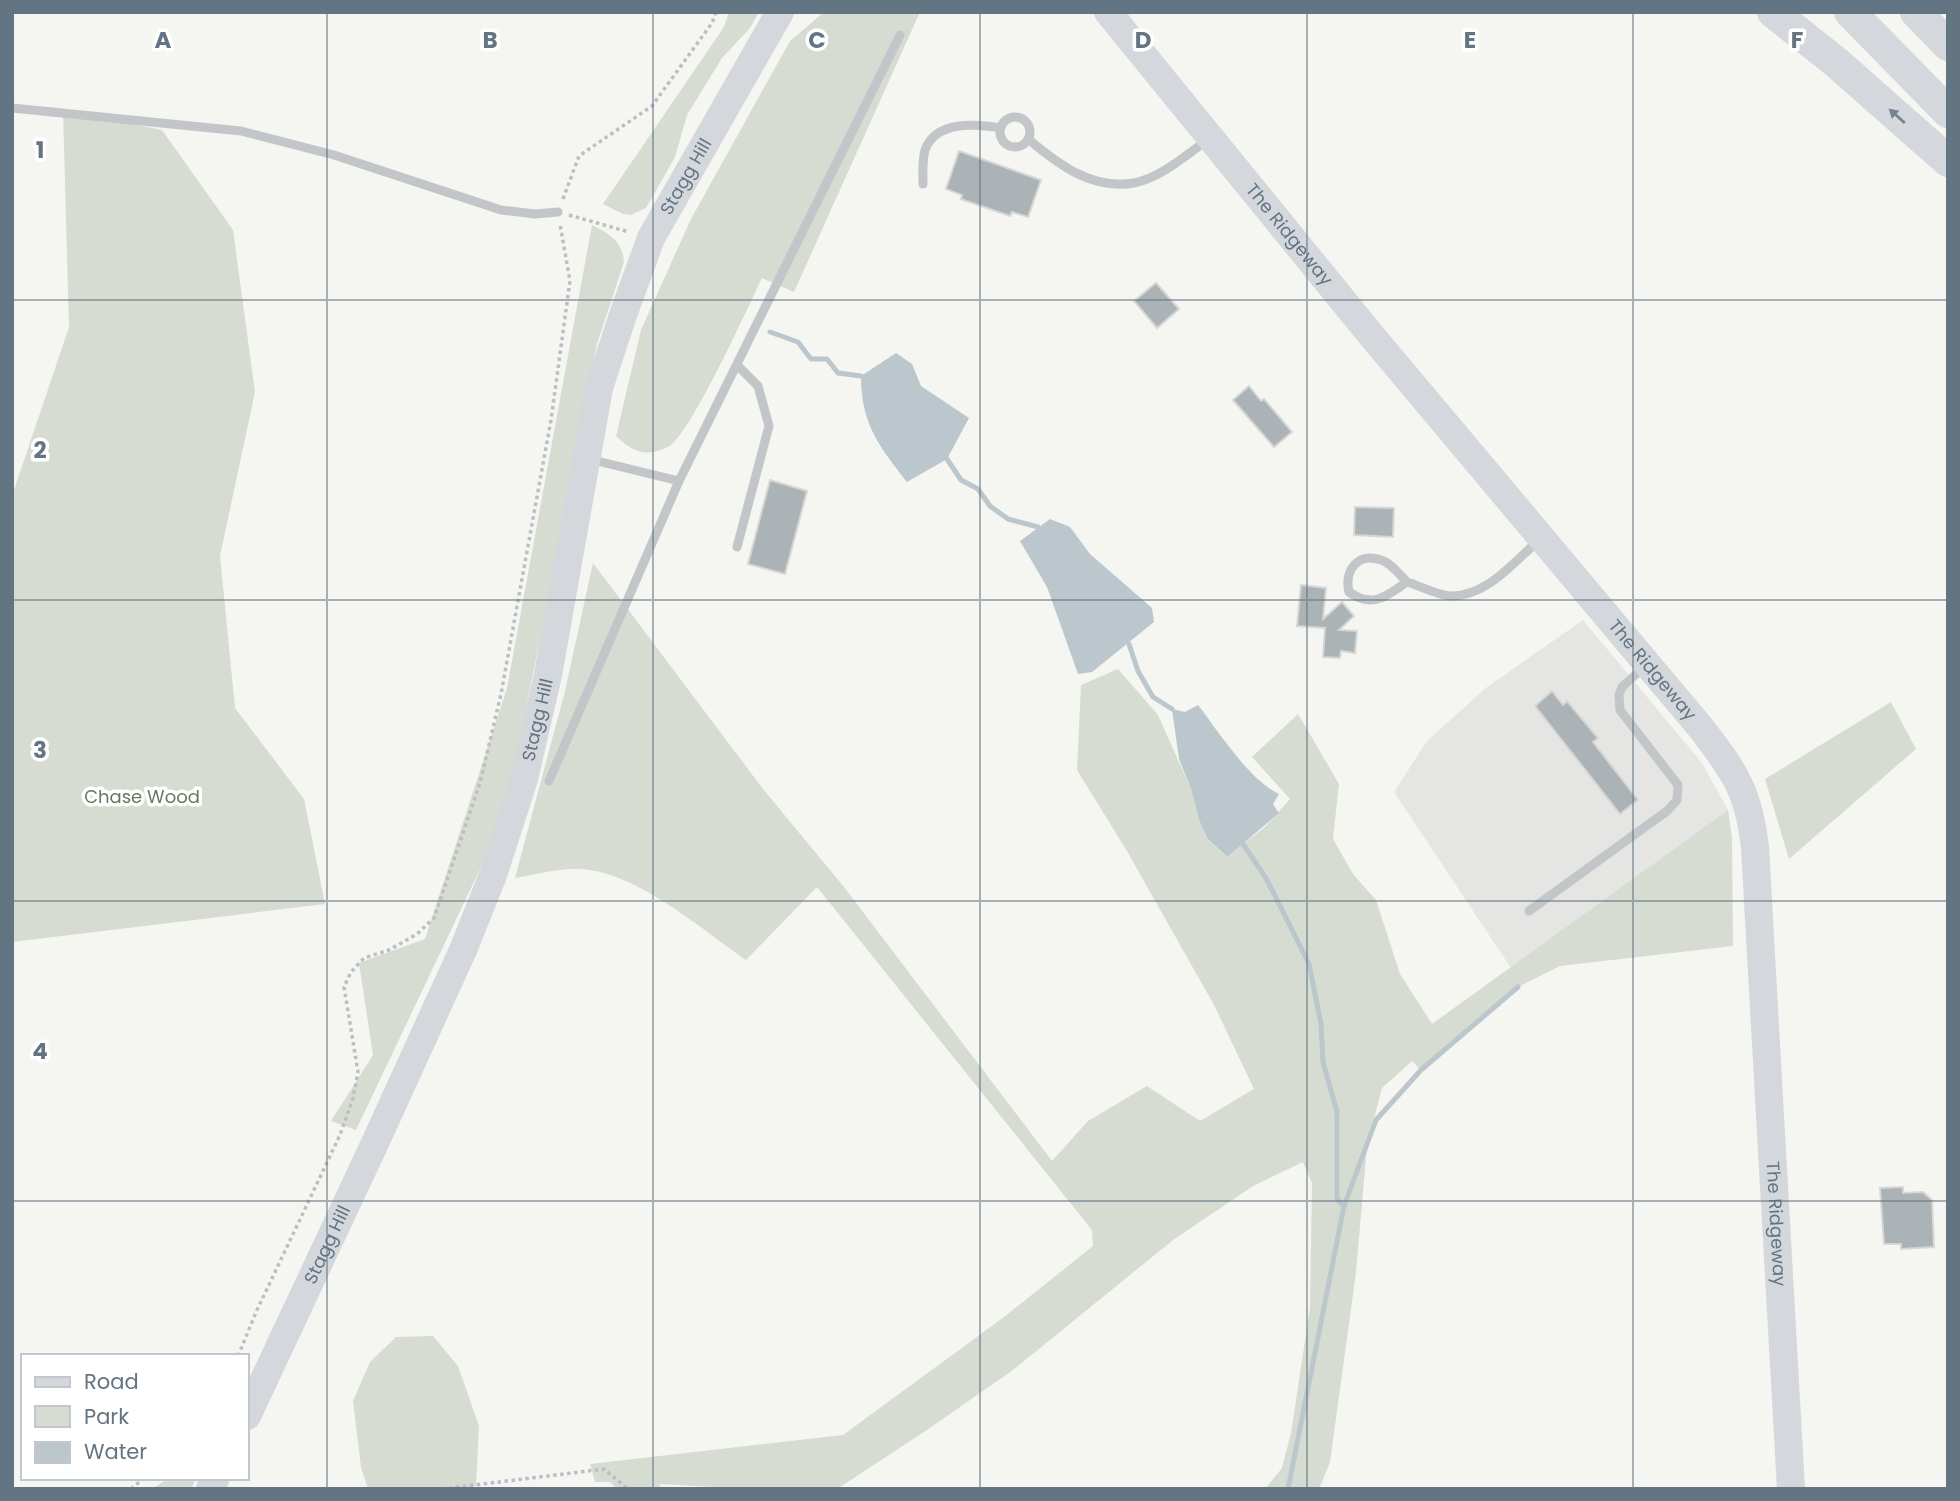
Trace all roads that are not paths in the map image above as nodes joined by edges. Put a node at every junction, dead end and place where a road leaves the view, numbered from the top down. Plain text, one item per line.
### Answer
1 (780, 12) edge
2 (1108, 12) edge
3 (1773, 12) edge
4 (1850, 12) edge
5 (1916, 12) edge
6 (900, 35) dead end
7 (1948, 44) edge
8 (12, 108) edge
9 (1948, 111) edge
10 (1001, 128) junction
11 (1028, 138) junction
12 (1210, 138) junction
13 (1948, 161) edge
14 (922, 184) dead end
15 (558, 212) road end
16 (737, 365) junction
17 (586, 458) junction
18 (679, 481) junction
19 (1542, 538) junction
20 (737, 547) dead end
21 (1407, 582) junction
22 (1648, 664) junction
23 (549, 781) dead end
24 (1529, 911) dead end
25 (248, 1414) edge
26 (1791, 1489) edge

1 - 17 main road, Stagg Hill
2 - 12 main road, The Ridgeway
13 -> 3 highway
4 - 9 highway
5 - 7 highway
6 - 16 lane
8 - 15 lane
10 - 11 lane
10 - 11 lane
10 - 14 lane
11 - 12 lane
12 - 19 main road, The Ridgeway
16 - 18 lane
16 - 20 lane
17 - 18 lane
17 - 25 main road, Stagg Hill
18 - 23 lane
19 - 21 lane
19 - 22 main road, The Ridgeway
21 - 21 lane
22 - 24 lane
22 - 26 main road, The Ridgeway

